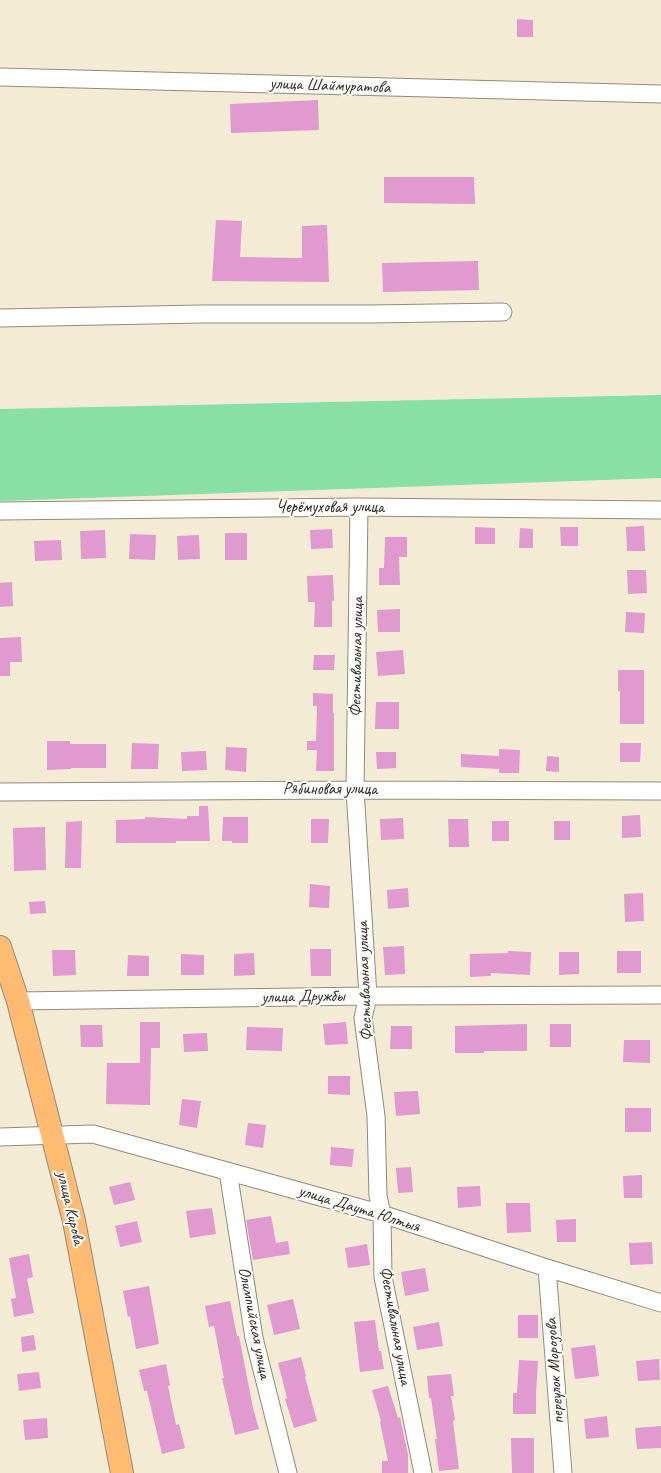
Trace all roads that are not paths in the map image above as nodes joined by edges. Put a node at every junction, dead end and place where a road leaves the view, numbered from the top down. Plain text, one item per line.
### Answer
1 (0, 77) edge
2 (661, 94) edge
3 (503, 312) dead end
4 (0, 318) edge
5 (359, 507) junction
6 (661, 510) edge
7 (0, 511) edge
8 (355, 790) junction
9 (661, 791) edge
10 (0, 792) edge
11 (0, 947) edge
12 (661, 995) edge
13 (368, 996) junction
14 (18, 1001) junction
15 (53, 1135) junction
16 (0, 1137) edge
17 (228, 1171) junction
18 (382, 1214) junction
19 (548, 1268) junction
20 (661, 1303) edge
21 (122, 1473) edge
22 (288, 1473) edge
23 (423, 1473) edge
24 (563, 1473) edge

1 - 2 street, улица Шаймуратова
3 - 4 street
5 - 6 street, Черёмуховая улица
5 - 7 street, Черёмуховая улица
5 - 8 street, Фестивальная улица
8 - 9 street, Рябиновая улица
8 - 10 street, Рябиновая улица
8 - 13 street, Фестивальная улица
11 - 14 main road, улица Кирова
12 - 13 street, улица Дружбы
13 - 14 street, улица Дружбы
13 - 18 street, Фестивальная улица
14 - 15 main road, улица Кирова
15 - 16 street, улица Даута Юлтыя
15 - 17 street, улица Даута Юлтыя
15 - 21 main road, улица Кирова
17 - 18 street, улица Даута Юлтыя
17 - 22 street, Олимпийская улица
18 - 19 street, улица Даута Юлтыя
18 - 23 street, Фестивальная улица
19 - 20 street, улица Даута Юлтыя
19 - 24 street, переулок Морозова

